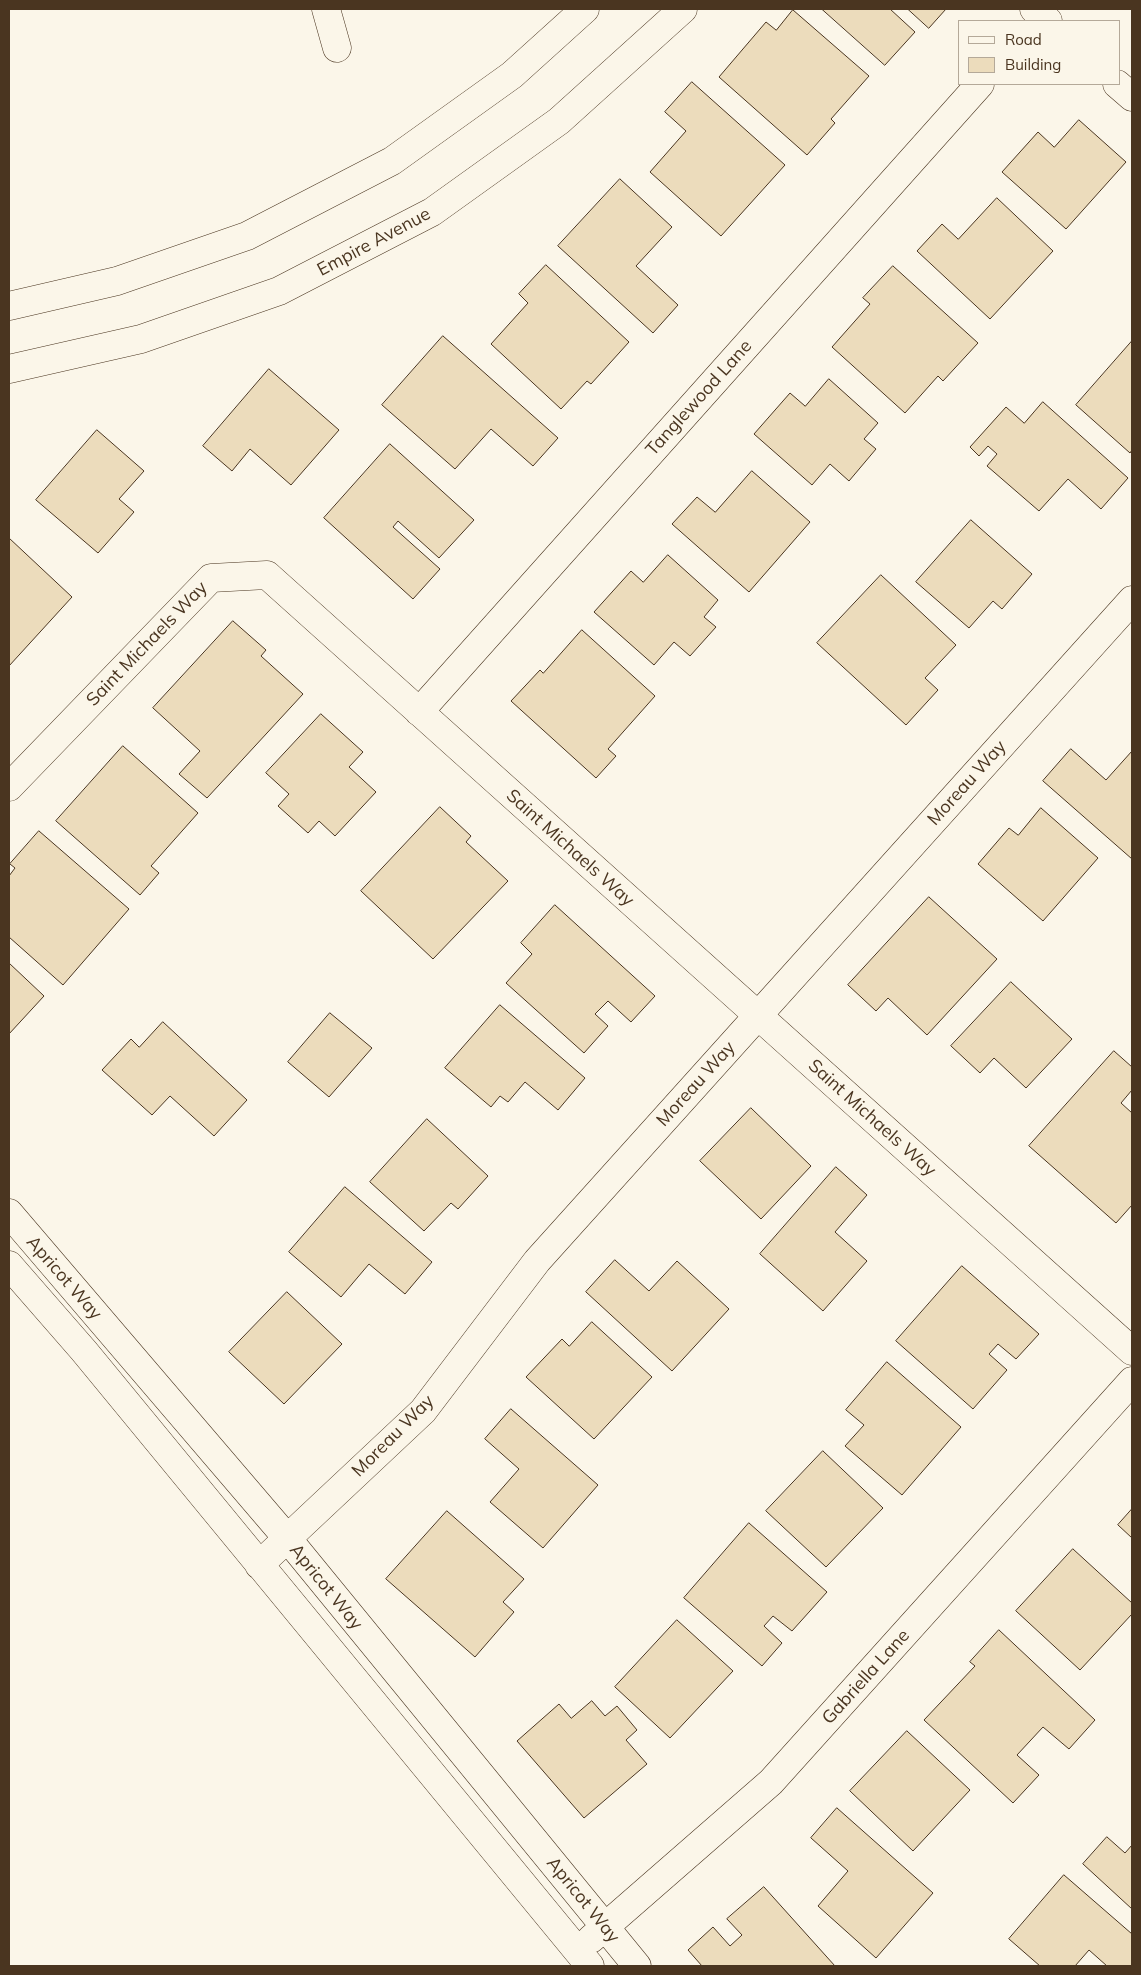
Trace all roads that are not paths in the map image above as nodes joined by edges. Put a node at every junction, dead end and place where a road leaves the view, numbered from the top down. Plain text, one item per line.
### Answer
1 (326, 9) edge
2 (585, 9) edge
3 (683, 9) edge
4 (337, 48) dead end
5 (979, 85) edge
6 (1118, 85) edge
7 (1132, 97) edge
8 (9, 306) edge
9 (9, 369) edge
10 (1132, 600) edge
11 (419, 712) junction
12 (9, 787) edge
13 (758, 1016) junction
14 (9, 1213) edge
15 (9, 1265) edge
16 (1132, 1351) edge
17 (1132, 1381) edge
18 (287, 1538) junction
19 (259, 1565) junction
20 (605, 1927) junction
21 (584, 1959) edge
22 (637, 1966) edge

1 - 4 street
2 - 8 street
3 - 9 street, Empire Avenue
5 - 11 street, Tanglewood Lane
6 - 7 street
10 - 13 street, Moreau Way
11 - 12 street, Saint Michaels Way
11 - 13 street, Saint Michaels Way
13 - 16 street, Saint Michaels Way
13 - 18 street, Moreau Way
14 - 18 street, Apricot Way
15 - 19 street, Apricot Way
17 - 20 street, Gabriella Lane
18 - 19 street, Moreau Way
18 - 20 street, Apricot Way
19 - 21 street, Apricot Way
20 - 21 street, Gabriella Lane
20 - 22 street, Apricot Way

